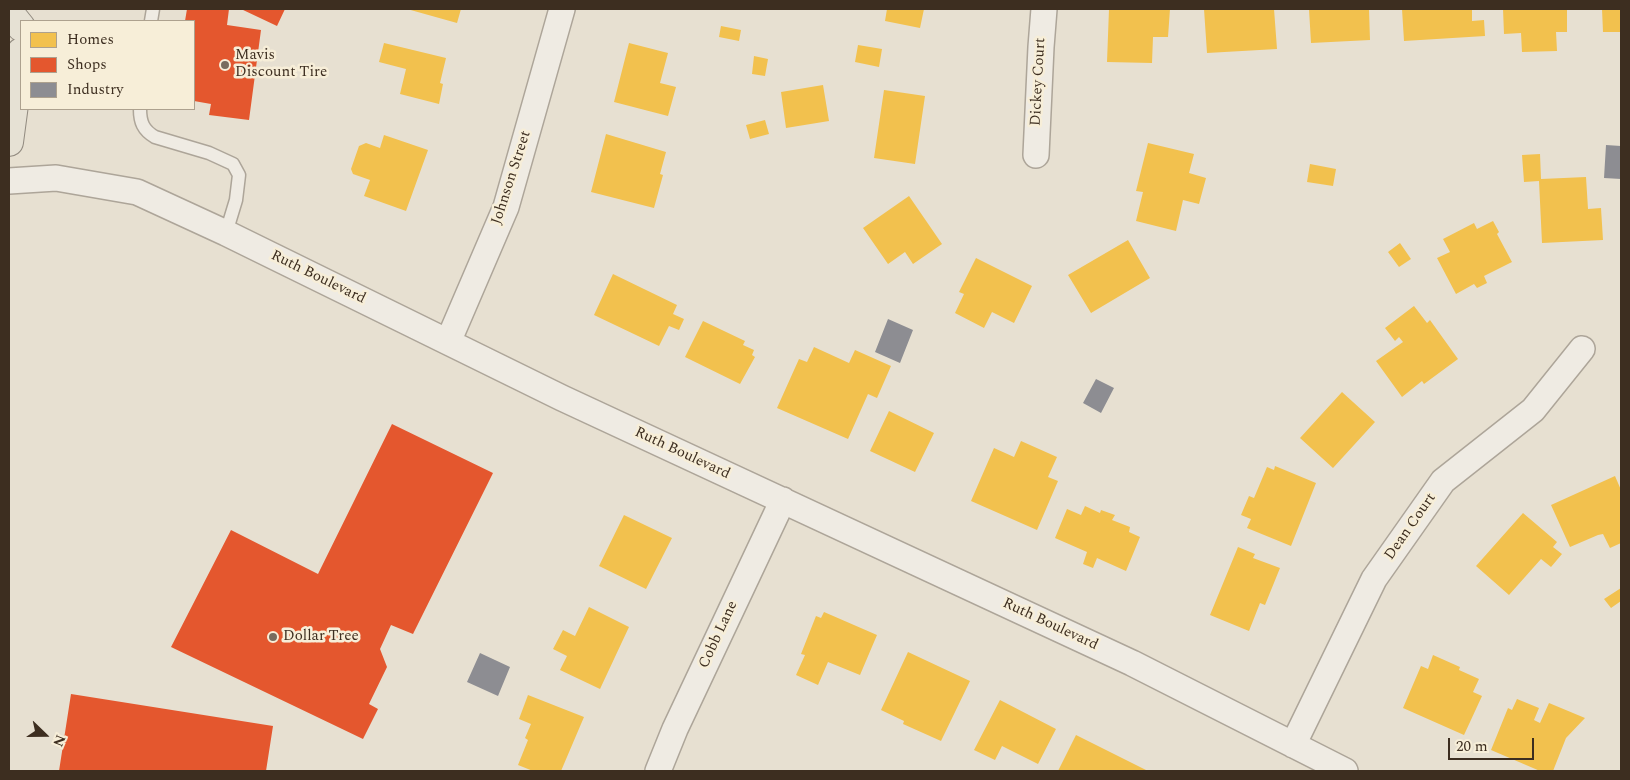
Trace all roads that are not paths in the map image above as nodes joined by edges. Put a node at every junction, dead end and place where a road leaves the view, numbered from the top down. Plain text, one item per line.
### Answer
1 (562, 9) edge
2 (1044, 9) edge
3 (9, 12) edge
4 (20, 26) edge
5 (20, 60) edge
6 (140, 110) edge
7 (9, 142) edge
8 (1036, 155) dead end
9 (9, 181) edge
10 (226, 233) junction
11 (448, 342) junction
12 (1582, 349) dead end
13 (783, 500) junction
14 (1293, 746) junction
15 (658, 771) edge
16 (1345, 771) edge

1 - 11 street, Johnson Street
2 - 8 street, Dickey Court
3 - 4 main road
5 - 7 main road
6 - 10 lane
9 - 10 street, Ruth Boulevard
10 - 11 street, Ruth Boulevard
11 - 13 street, Ruth Boulevard
12 - 14 street, Dean Court
13 - 14 street, Ruth Boulevard
13 - 15 street, Cobb Lane
14 - 16 street, Ruth Boulevard

